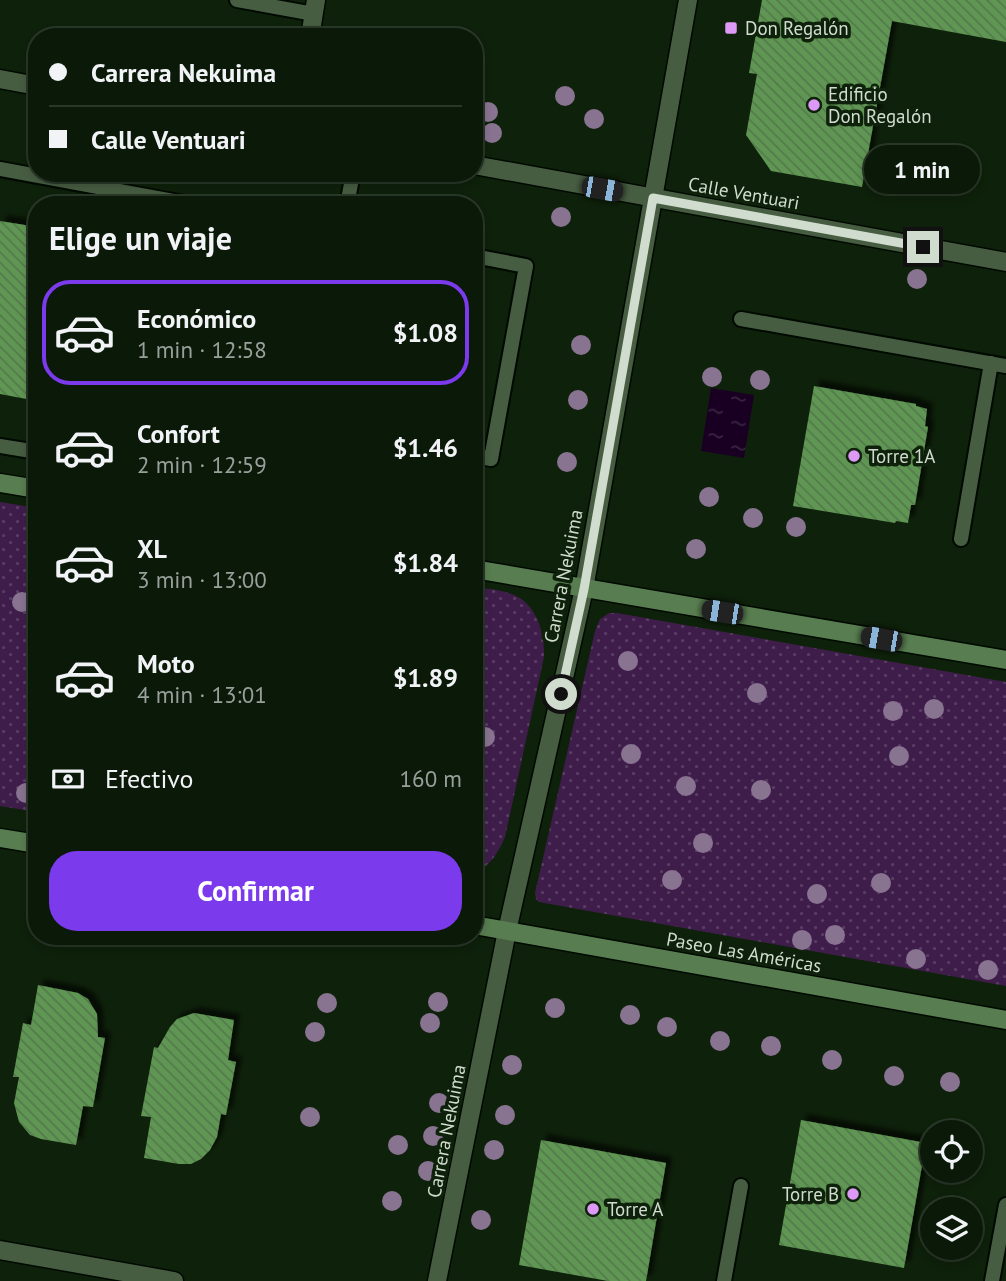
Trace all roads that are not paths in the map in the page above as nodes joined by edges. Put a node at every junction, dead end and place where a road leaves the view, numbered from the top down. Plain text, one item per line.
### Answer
1 (237, 0) edge
2 (688, 0) edge
3 (315, 7) edge
4 (312, 28) edge
5 (0, 79) edge
6 (28, 84) edge
7 (483, 167) edge
8 (0, 169) edge
9 (28, 174) edge
10 (70, 182) edge
11 (146, 196) edge
12 (653, 198) junction
13 (483, 258) edge
14 (1005, 258) edge
15 (741, 319) dead end
16 (999, 365) edge
17 (0, 446) edge
18 (28, 451) edge
19 (483, 458) edge
20 (0, 483) edge
21 (28, 488) edge
22 (961, 539) dead end
23 (483, 571) edge
24 (584, 589) junction
25 (1006, 660) edge
26 (0, 838) edge
27 (28, 843) edge
28 (483, 927) edge
29 (507, 931) junction
30 (1006, 1020) edge
31 (741, 1186) dead end
32 (1006, 1205) edge
33 (0, 1250) edge
34 (174, 1281) edge
35 (437, 1281) edge
36 (724, 1281) edge
37 (992, 1281) edge

1 - 3 lane
2 - 12 street, Carrera Nekuima
3 - 4 street
5 - 6 street
7 - 12 street, Calle Ventuari
8 - 9 lane
10 - 11 lane
12 - 14 street, Calle Ventuari
12 - 24 street, Carrera Nekuima
13 - 19 lane
15 - 16 lane
16 - 22 lane
17 - 18 lane
20 - 21 main road
23 - 24 main road
24 - 25 main road
24 - 29 street, Carrera Nekuima
26 - 27 main road
28 - 29 main road, Paseo Las Américas
29 - 30 main road, Paseo Las Américas
29 - 35 street, Carrera Nekuima
31 - 36 lane
32 - 37 lane
33 - 34 street

